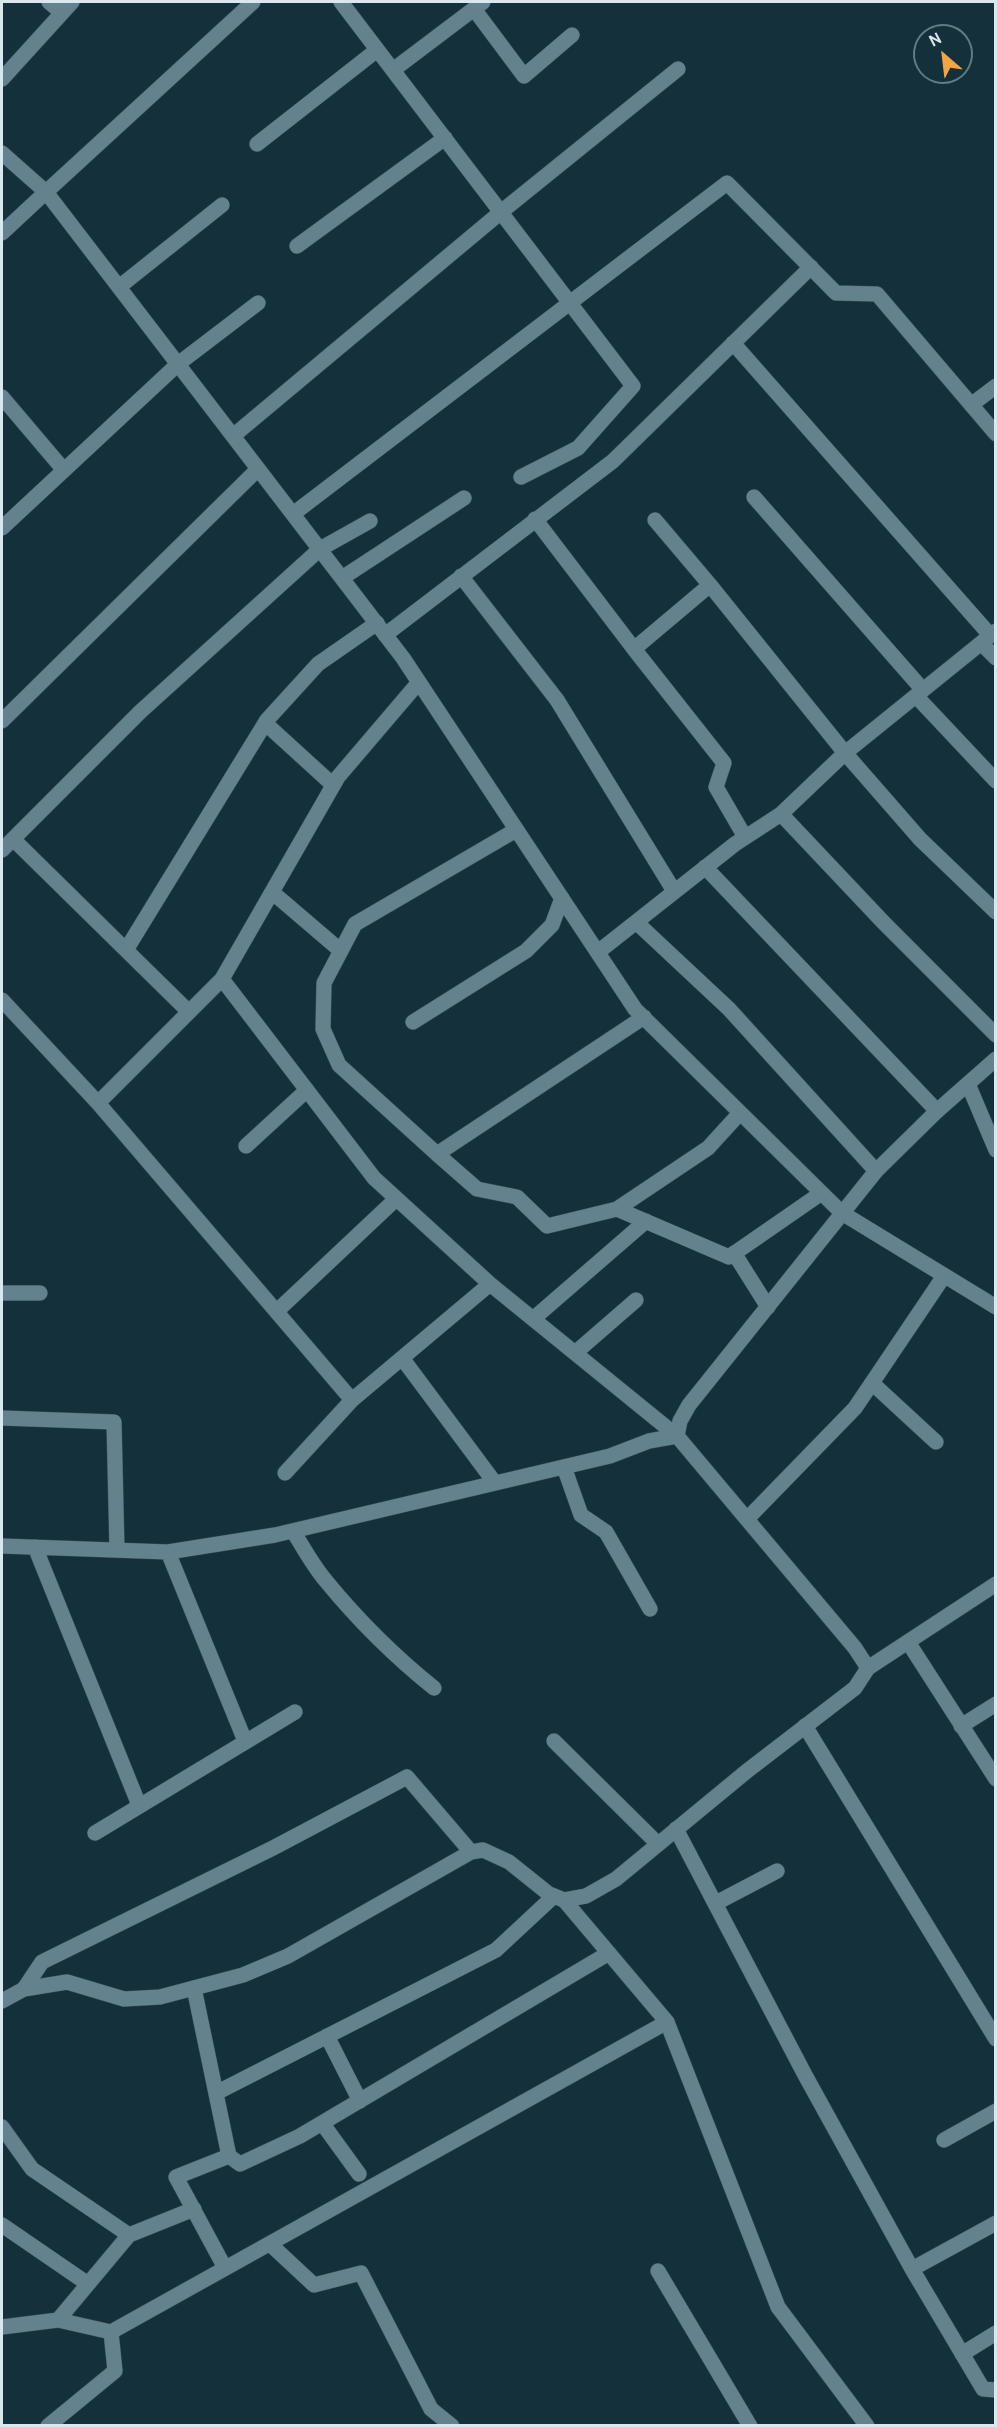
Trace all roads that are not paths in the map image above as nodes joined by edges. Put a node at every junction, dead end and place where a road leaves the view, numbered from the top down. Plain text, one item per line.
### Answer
1 (49, 2) edge
2 (341, 2) edge
3 (244, 4) edge
4 (478, 5) edge
5 (67, 7) edge
6 (572, 35) dead end
7 (377, 50) junction
8 (393, 69) junction
9 (678, 69) dead end
10 (2, 79) edge
11 (445, 138) junction
12 (256, 144) dead end
13 (2, 153) edge
14 (45, 192) junction
15 (222, 205) dead end
16 (501, 212) junction
17 (2, 233) edge
18 (297, 246) dead end
19 (811, 267) junction
20 (118, 287) junction
21 (258, 303) dead end
22 (570, 303) junction
23 (733, 343) junction
24 (178, 364) junction
25 (996, 386) edge
26 (2, 397) edge
27 (971, 405) junction
28 (996, 434) edge
29 (233, 436) junction
30 (63, 469) junction
31 (258, 469) junction
32 (521, 477) dead end
33 (754, 497) dead end
34 (464, 498) dead end
35 (293, 514) junction
36 (535, 519) junction
37 (655, 520) dead end
38 (370, 521) dead end
39 (2, 528) edge
40 (320, 549) junction
41 (461, 576) junction
42 (342, 578) junction
43 (710, 585) junction
44 (381, 629) junction
45 (989, 636) edge
46 (634, 649) junction
47 (996, 658) edge
48 (419, 682) junction
49 (920, 693) junction
50 (2, 721) edge
51 (265, 723) junction
52 (845, 753) junction
53 (996, 781) edge
54 (333, 785) junction
55 (781, 814) junction
56 (516, 830) junction
57 (745, 837) junction
58 (13, 839) junction
59 (2, 850) edge
60 (705, 867) junction
61 (674, 891) junction
62 (272, 892) junction
63 (562, 898) junction
64 (996, 912) edge
65 (636, 922) junction
66 (126, 950) junction
67 (341, 951) junction
68 (598, 952) junction
69 (222, 979) junction
70 (2, 1000) edge
71 (189, 1012) junction
72 (644, 1017) junction
73 (413, 1022) dead end
74 (996, 1035) edge
75 (996, 1059) edge
76 (968, 1084) junction
77 (307, 1090) junction
78 (98, 1103) junction
79 (937, 1111) junction
80 (740, 1113) junction
81 (246, 1146) dead end
82 (996, 1150) edge
83 (437, 1154) junction
84 (876, 1171) junction
85 (820, 1194) junction
86 (396, 1199) junction
87 (617, 1209) junction
88 (842, 1213) junction
89 (646, 1221) junction
90 (734, 1253) junction
91 (944, 1276) junction
92 (490, 1284) junction
93 (2, 1293) edge
94 (40, 1293) dead end
95 (636, 1300) dead end
96 (768, 1307) junction
97 (996, 1307) edge
98 (277, 1311) junction
99 (532, 1319) junction
100 (575, 1353) junction
101 (402, 1358) junction
102 (872, 1383) junction
103 (352, 1400) junction
104 (2, 1418) edge
105 (677, 1436) junction
106 (936, 1442) dead end
107 (564, 1467) junction
108 (285, 1473) dead end
109 (495, 1483) junction
110 (748, 1518) junction
111 (293, 1531) junction
112 (2, 1546) edge
113 (35, 1547) junction
114 (117, 1550) junction
115 (168, 1552) junction
116 (996, 1584) edge
117 (650, 1609) dead end
118 (908, 1642) junction
119 (868, 1668) junction
120 (434, 1688) dead end
121 (996, 1704) edge
122 (295, 1712) dead end
123 (805, 1726) junction
124 (961, 1726) junction
125 (554, 1741) dead end
126 (245, 1742) junction
127 (996, 1779) edge
128 (139, 1806) junction
129 (676, 1829) junction
130 (95, 1833) dead end
131 (658, 1844) junction
132 (471, 1852) junction
133 (777, 1871) dead end
134 (559, 1898) junction
135 (716, 1903) junction
136 (609, 1953) junction
137 (194, 1988) junction
138 (24, 1989) junction
139 (2, 2001) edge
140 (667, 2022) junction
141 (327, 2036) junction
142 (996, 2039) edge
143 (216, 2093) junction
144 (360, 2101) junction
145 (996, 2111) edge
146 (322, 2123) junction
147 (2, 2127) edge
148 (944, 2140) dead end
149 (229, 2156) junction
150 (358, 2174) dead end
151 (194, 2209) junction
152 (996, 2223) edge
153 (2, 2225) edge
154 (129, 2235) junction
155 (270, 2244) junction
156 (225, 2268) junction
157 (912, 2269) junction
158 (658, 2271) dead end
159 (88, 2284) junction
160 (58, 2320) junction
161 (2, 2327) edge
162 (111, 2332) junction
163 (996, 2333) edge
164 (962, 2354) junction
165 (996, 2390) edge
166 (48, 2426) edge
167 (452, 2426) edge
168 (750, 2426) edge
169 (867, 2426) edge

1 - 5 street
2 - 7 street
3 - 14 street
4 - 6 street
4 - 8 street
5 - 10 street
7 - 8 street
7 - 12 street
8 - 11 street
9 - 16 street
11 - 16 street
11 - 18 street
13 - 14 street
14 - 17 street
14 - 20 street
15 - 20 street
16 - 22 street
16 - 29 street
19 - 22 street
19 - 23 street
19 - 27 street
20 - 24 street
21 - 24 street
22 - 32 street
22 - 35 street
23 - 36 street
23 - 45 street
24 - 29 street
24 - 30 street
25 - 27 street
26 - 30 street
27 - 28 street
29 - 31 street
30 - 39 street
31 - 35 street
31 - 50 street
33 - 49 street
34 - 42 street
35 - 40 street
36 - 41 street
36 - 46 street
37 - 43 street
38 - 40 street
40 - 42 street
40 - 58 street
41 - 44 street
41 - 61 street
42 - 44 street
43 - 46 street
43 - 52 street
44 - 48 street
44 - 51 street
45 - 47 street
45 - 49 street
46 - 57 street
48 - 54 street
48 - 56 street
49 - 52 street
49 - 53 street
51 - 54 street
51 - 66 street
52 - 55 street
52 - 64 street
54 - 62 street
55 - 57 street
55 - 74 street
56 - 63 street
56 - 67 street
57 - 60 street
58 - 59 street
58 - 66 street
60 - 61 street
60 - 79 street
61 - 65 street
62 - 67 street
62 - 69 street
63 - 68 street
63 - 73 street
65 - 68 street
65 - 84 street
66 - 71 street
67 - 83 street
68 - 72 street
69 - 71 street
69 - 77 street
70 - 78 street
71 - 78 street
72 - 80 street
72 - 83 street
75 - 76 street
76 - 79 street
76 - 82 street
77 - 81 street
77 - 86 street
78 - 98 street
79 - 84 street
80 - 85 street
80 - 87 street
83 - 87 street
84 - 88 street
85 - 88 street
85 - 90 street
86 - 92 street
86 - 98 street
87 - 89 street
88 - 91 street
88 - 96 street
89 - 90 street
89 - 99 street
90 - 96 street
91 - 97 street
91 - 102 street
92 - 99 street
92 - 101 street
93 - 94 street
95 - 100 street
96 - 105 street
98 - 103 street
99 - 100 street
100 - 105 street
101 - 103 street
101 - 109 street
102 - 106 street
102 - 110 street
103 - 108 street
104 - 114 street
105 - 107 street
105 - 110 street
107 - 109 street
107 - 117 street
109 - 111 street
110 - 119 street
111 - 115 street
111 - 120 street
112 - 113 street
113 - 114 street
113 - 128 street
114 - 115 street
115 - 126 street
116 - 118 street
118 - 119 street
118 - 124 street
119 - 123 street
121 - 124 street
122 - 126 street
123 - 129 street
123 - 142 street
124 - 127 street
125 - 131 street
126 - 128 street
128 - 130 street
129 - 131 street
129 - 135 street
131 - 134 street
132 - 134 street
132 - 137 street
132 - 138 street
133 - 135 street
134 - 136 street
134 - 141 street
135 - 157 street
136 - 140 street
136 - 144 street
137 - 138 street
137 - 143 street
138 - 139 street
140 - 155 street
140 - 169 street
141 - 143 street
141 - 144 street
143 - 149 street
144 - 146 street
145 - 148 street
146 - 149 street
146 - 150 street
147 - 154 street
149 - 151 street
151 - 154 street
151 - 156 street
152 - 157 street
153 - 159 street
154 - 159 street
155 - 156 street
155 - 167 street
156 - 162 street
157 - 164 street
158 - 168 street
159 - 160 street
160 - 161 street
160 - 162 street
162 - 166 street
163 - 164 street
164 - 165 street

